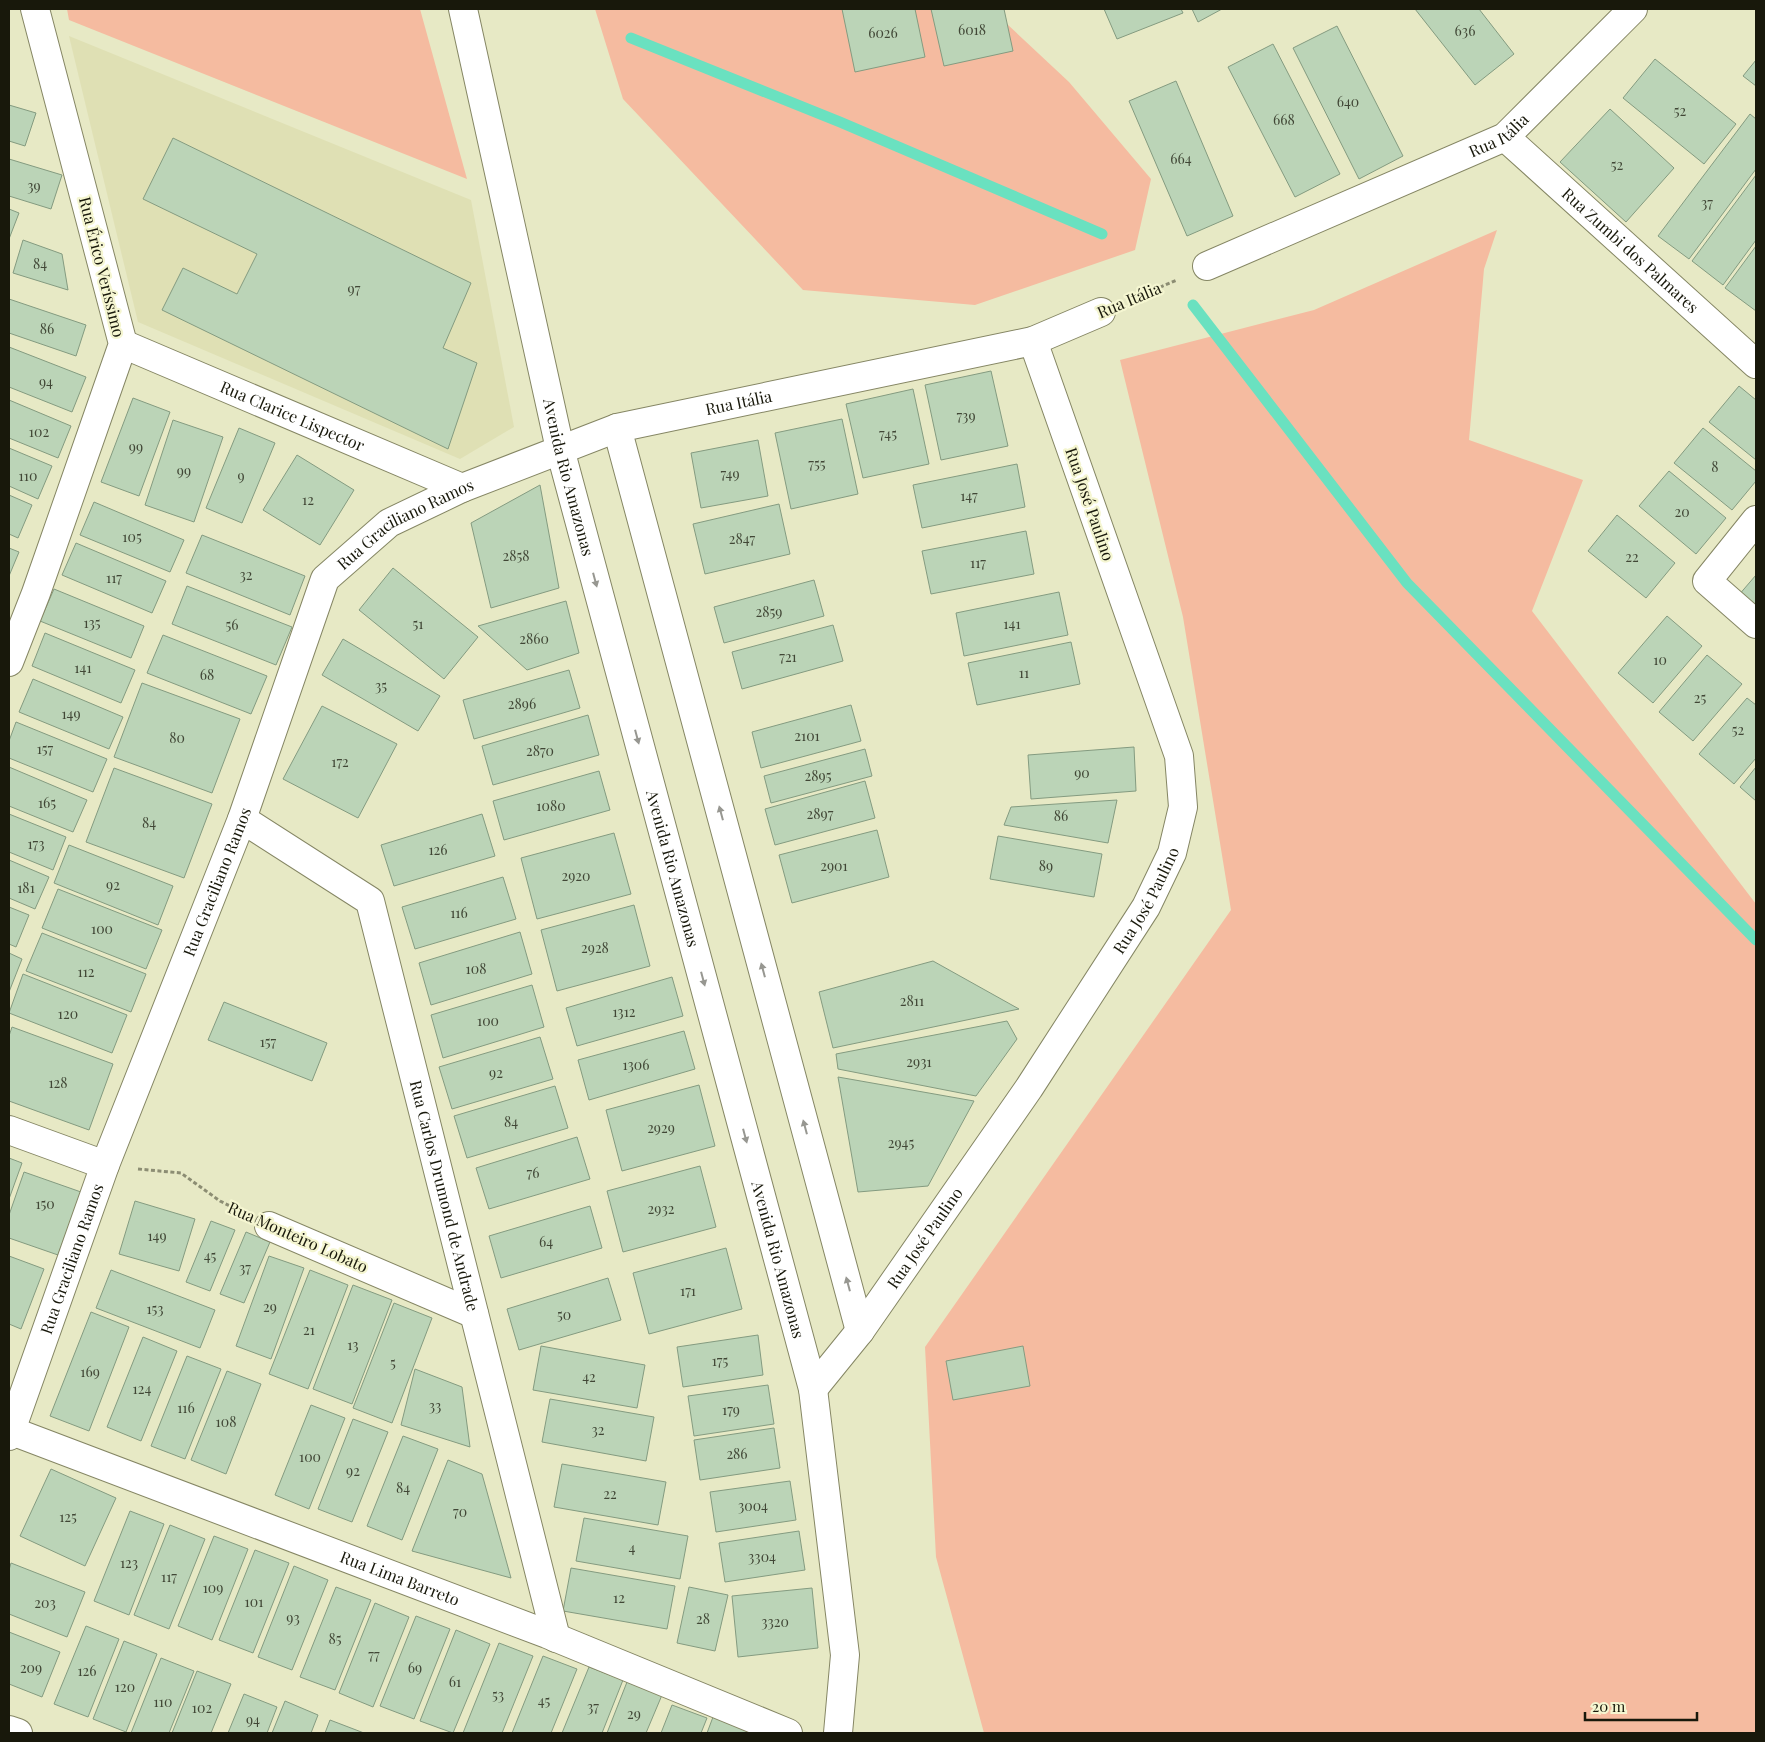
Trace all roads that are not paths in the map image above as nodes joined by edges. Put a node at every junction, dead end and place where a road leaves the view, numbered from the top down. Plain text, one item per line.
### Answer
1 (35, 9) edge
2 (463, 9) edge
3 (1633, 9) edge
4 (1505, 137) junction
5 (1207, 266) road end
6 (1101, 312) road end
7 (1033, 342) junction
8 (123, 344) junction
9 (1756, 364) edge
10 (617, 428) junction
11 (560, 449) junction
12 (462, 488) junction
13 (1756, 520) edge
14 (1756, 624) edge
15 (9, 662) edge
16 (242, 819) junction
17 (9, 1130) edge
18 (105, 1166) junction
19 (269, 1226) road end
20 (474, 1314) junction
21 (860, 1331) junction
22 (813, 1389) junction
23 (9, 1432) edge
24 (556, 1638) junction
25 (9, 1730) edge
26 (18, 1733) edge
27 (788, 1733) edge
28 (838, 1733) edge

1 - 8 street, Rua Érico Veríssimo
2 - 11 street, Avenida Rio Amazonas
3 - 4 street, Rua Itália
4 - 5 street, Rua Itália
4 - 9 street, Rua Zumbi dos Palmares
6 - 7 street, Rua Itália
7 - 10 street, Rua Itália
7 - 21 street, Rua José Paulino
8 - 12 street, Rua Clarice Lispector
8 - 15 street, Rua Érico Veríssimo
10 - 11 street, Rua Itália
21 -> 10 street
11 - 12 street, Rua Graciliano Ramos
11 -> 22 street, Avenida Rio Amazonas
12 - 16 street, Rua Graciliano Ramos
13 - 14 street
16 - 18 street, Rua Graciliano Ramos
16 - 20 street, Rua Carlos Drumond de Andrade
17 - 18 street
18 - 23 street, Rua Graciliano Ramos
19 - 20 street, Rua Monteiro Lobato
20 - 24 street, Rua Carlos Drumond de Andrade
21 - 22 street, Rua José Paulino
22 - 28 street, Avenida Rio Amazonas
23 - 24 street, Rua Lima Barreto
24 - 27 street, Rua Lima Barreto
25 - 26 street

